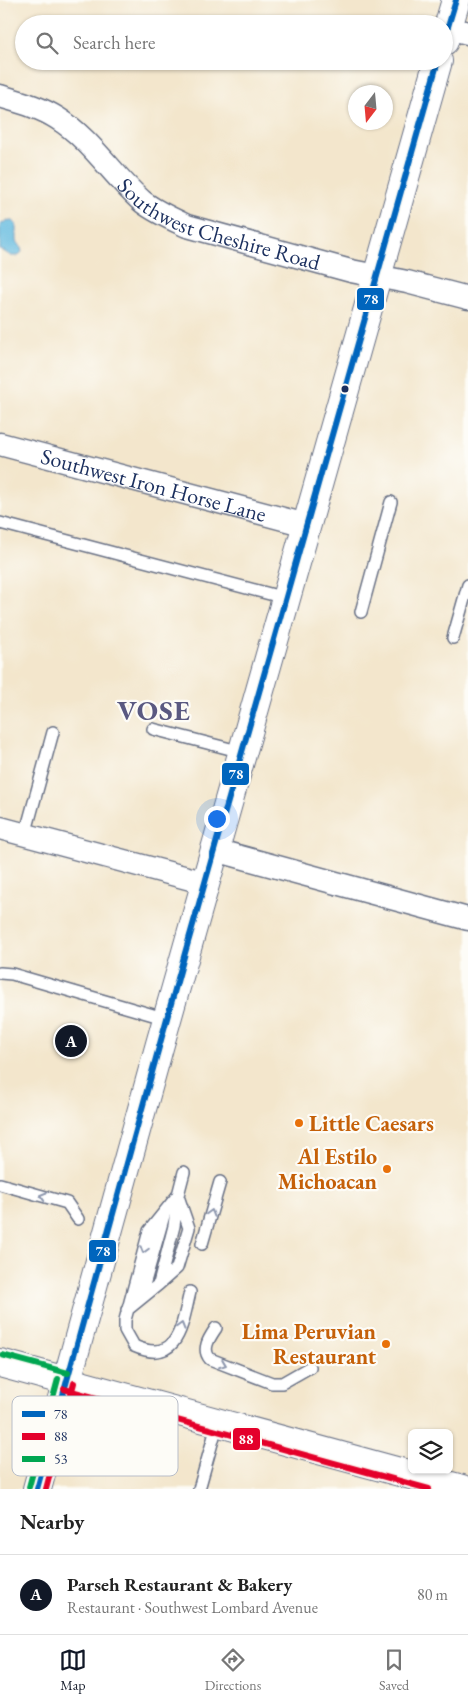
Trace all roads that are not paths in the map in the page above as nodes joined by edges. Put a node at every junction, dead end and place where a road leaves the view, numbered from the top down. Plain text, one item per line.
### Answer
1 (456, 0) edge
2 (453, 34) edge
3 (435, 70) edge
4 (0, 96) edge
5 (377, 277) junction
6 (468, 298) edge
7 (0, 444) edge
8 (391, 502) dead end
9 (0, 523) edge
10 (306, 525) junction
11 (468, 585) edge
12 (285, 598) junction
13 (361, 612) dead end
14 (453, 638) dead end
15 (153, 729) dead end
16 (53, 732) dead end
17 (242, 752) junction
18 (0, 828) edge
19 (25, 834) junction
20 (215, 850) junction
21 (206, 883) junction
22 (468, 918) edge
23 (0, 973) edge
24 (167, 1019) junction
25 (184, 1172) dead end
26 (220, 1182) dead end
27 (0, 1184) edge
28 (178, 1195) junction
29 (166, 1211) junction
30 (78, 1220) dead end
31 (202, 1244) dead end
32 (190, 1292) dead end
33 (140, 1299) junction
34 (127, 1310) junction
35 (216, 1328) dead end
36 (0, 1363) edge
37 (310, 1367) dead end
38 (66, 1381) junction
39 (62, 1396) edge
40 (122, 1396) edge
41 (178, 1411) edge
42 (218, 1422) junction
43 (40, 1476) edge
44 (420, 1484) edge
45 (37, 1489) edge
46 (199, 1489) edge
47 (462, 1489) edge

1 - 2 street
3 - 5 street
4 - 5 street, Southwest Cheshire Road
5 - 6 street, Southwest Cheshire Road
5 - 10 street
7 - 10 street, Southwest Iron Horse Lane
8 - 13 lane
9 - 12 lane
10 - 12 street
11 - 14 lane
12 - 17 street
15 - 17 lane
16 - 19 lane
17 - 20 street
18 - 19 street
19 - 21 street
20 - 21 street
20 - 22 street
21 - 24 street
23 - 24 lane
24 - 38 street
25 - 28 lane
31 -> 26 lane
30 -> 27 lane
28 - 29 lane
28 - 33 lane
29 - 33 lane
29 -> 34 lane
34 -> 32 lane
33 - 34 lane
35 -> 37 lane
36 - 38 street
38 - 39 street
38 - 40 street
41 - 42 street
42 - 44 street
42 - 46 lane
43 - 45 street
44 - 47 street

